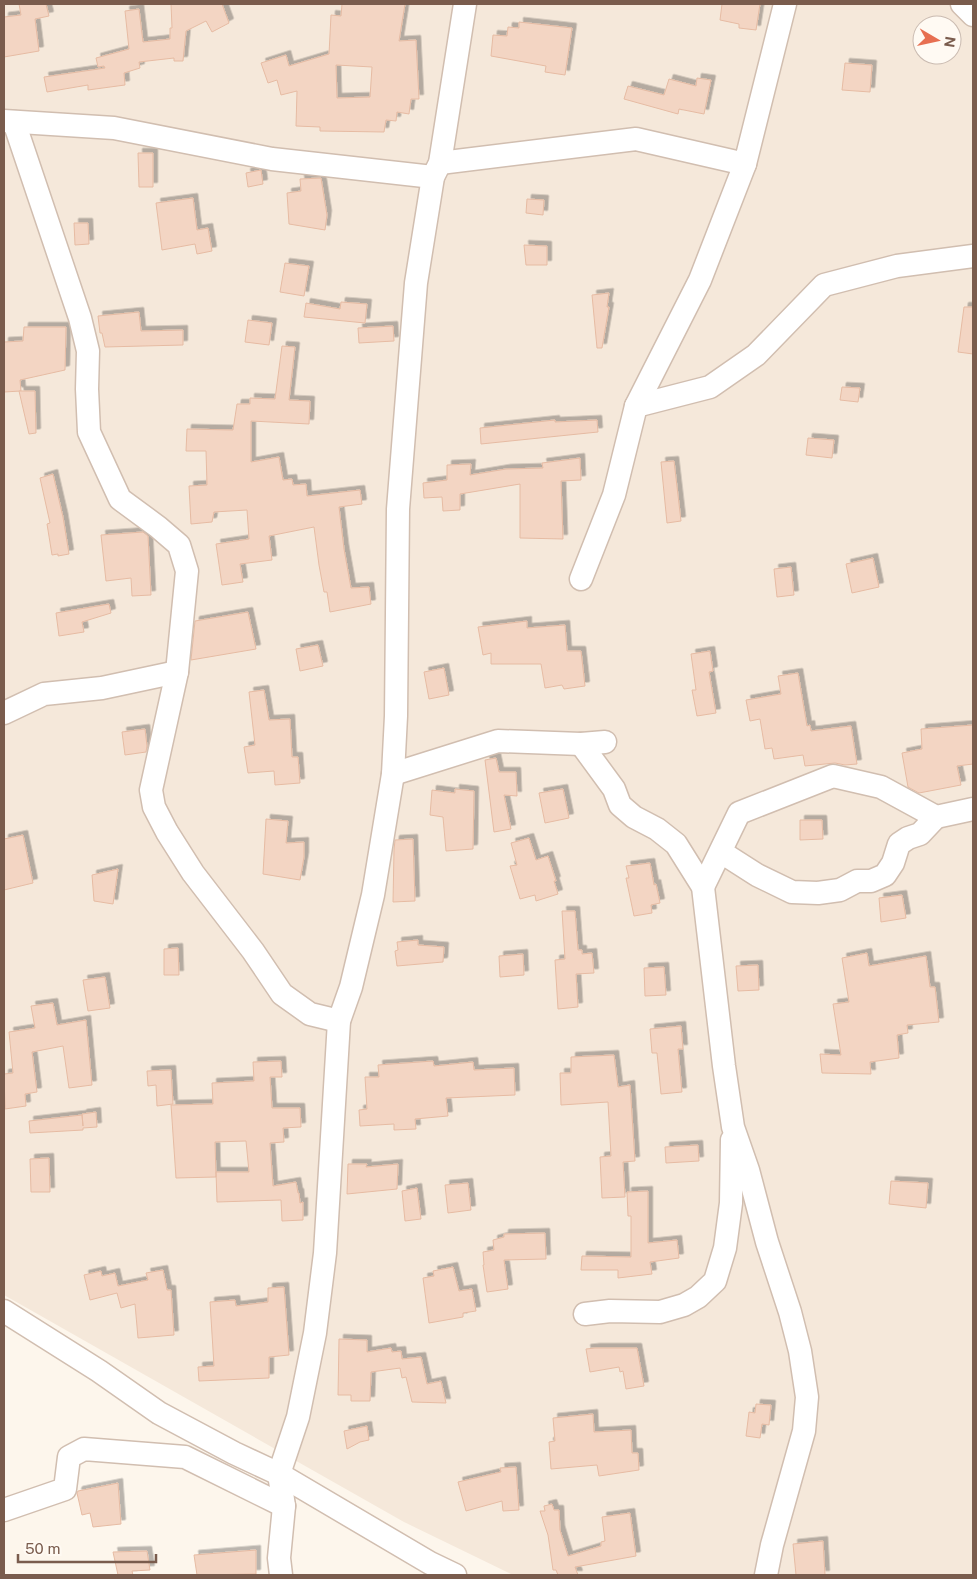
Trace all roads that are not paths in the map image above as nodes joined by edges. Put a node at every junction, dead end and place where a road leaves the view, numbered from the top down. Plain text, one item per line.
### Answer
1 (465, 4) edge
2 (785, 4) edge
3 (962, 4) edge
4 (973, 15) edge
5 (9, 122) edge
6 (745, 164) junction
7 (437, 170) junction
8 (973, 256) edge
9 (636, 406) junction
10 (581, 579) dead end
11 (177, 672) junction
12 (4, 714) edge
13 (606, 742) dead end
14 (581, 744) junction
15 (393, 774) junction
16 (973, 809) edge
17 (936, 817) junction
18 (721, 852) junction
19 (703, 887) junction
20 (338, 1021) junction
21 (733, 1127) junction
22 (4, 1311) edge
23 (585, 1314) dead end
24 (279, 1474) junction
25 (284, 1506) junction
26 (4, 1510) edge
27 (281, 1575) edge
28 (454, 1575) edge
29 (766, 1575) edge

1 - 7 street
2 - 6 street
3 - 4 street
5 - 7 street
5 - 11 street
6 - 7 street
6 - 9 street
7 - 15 street
8 - 9 street
9 - 10 street
11 - 12 street
11 - 20 street
13 - 14 street
14 - 15 street
14 - 19 street
15 - 20 street
16 - 17 street
17 - 18 street
17 - 18 street
18 - 19 street
19 - 21 street
20 - 24 street
21 - 23 street
21 - 29 street
22 - 24 street
24 - 25 street
24 - 28 street
25 - 26 street
25 - 27 street

